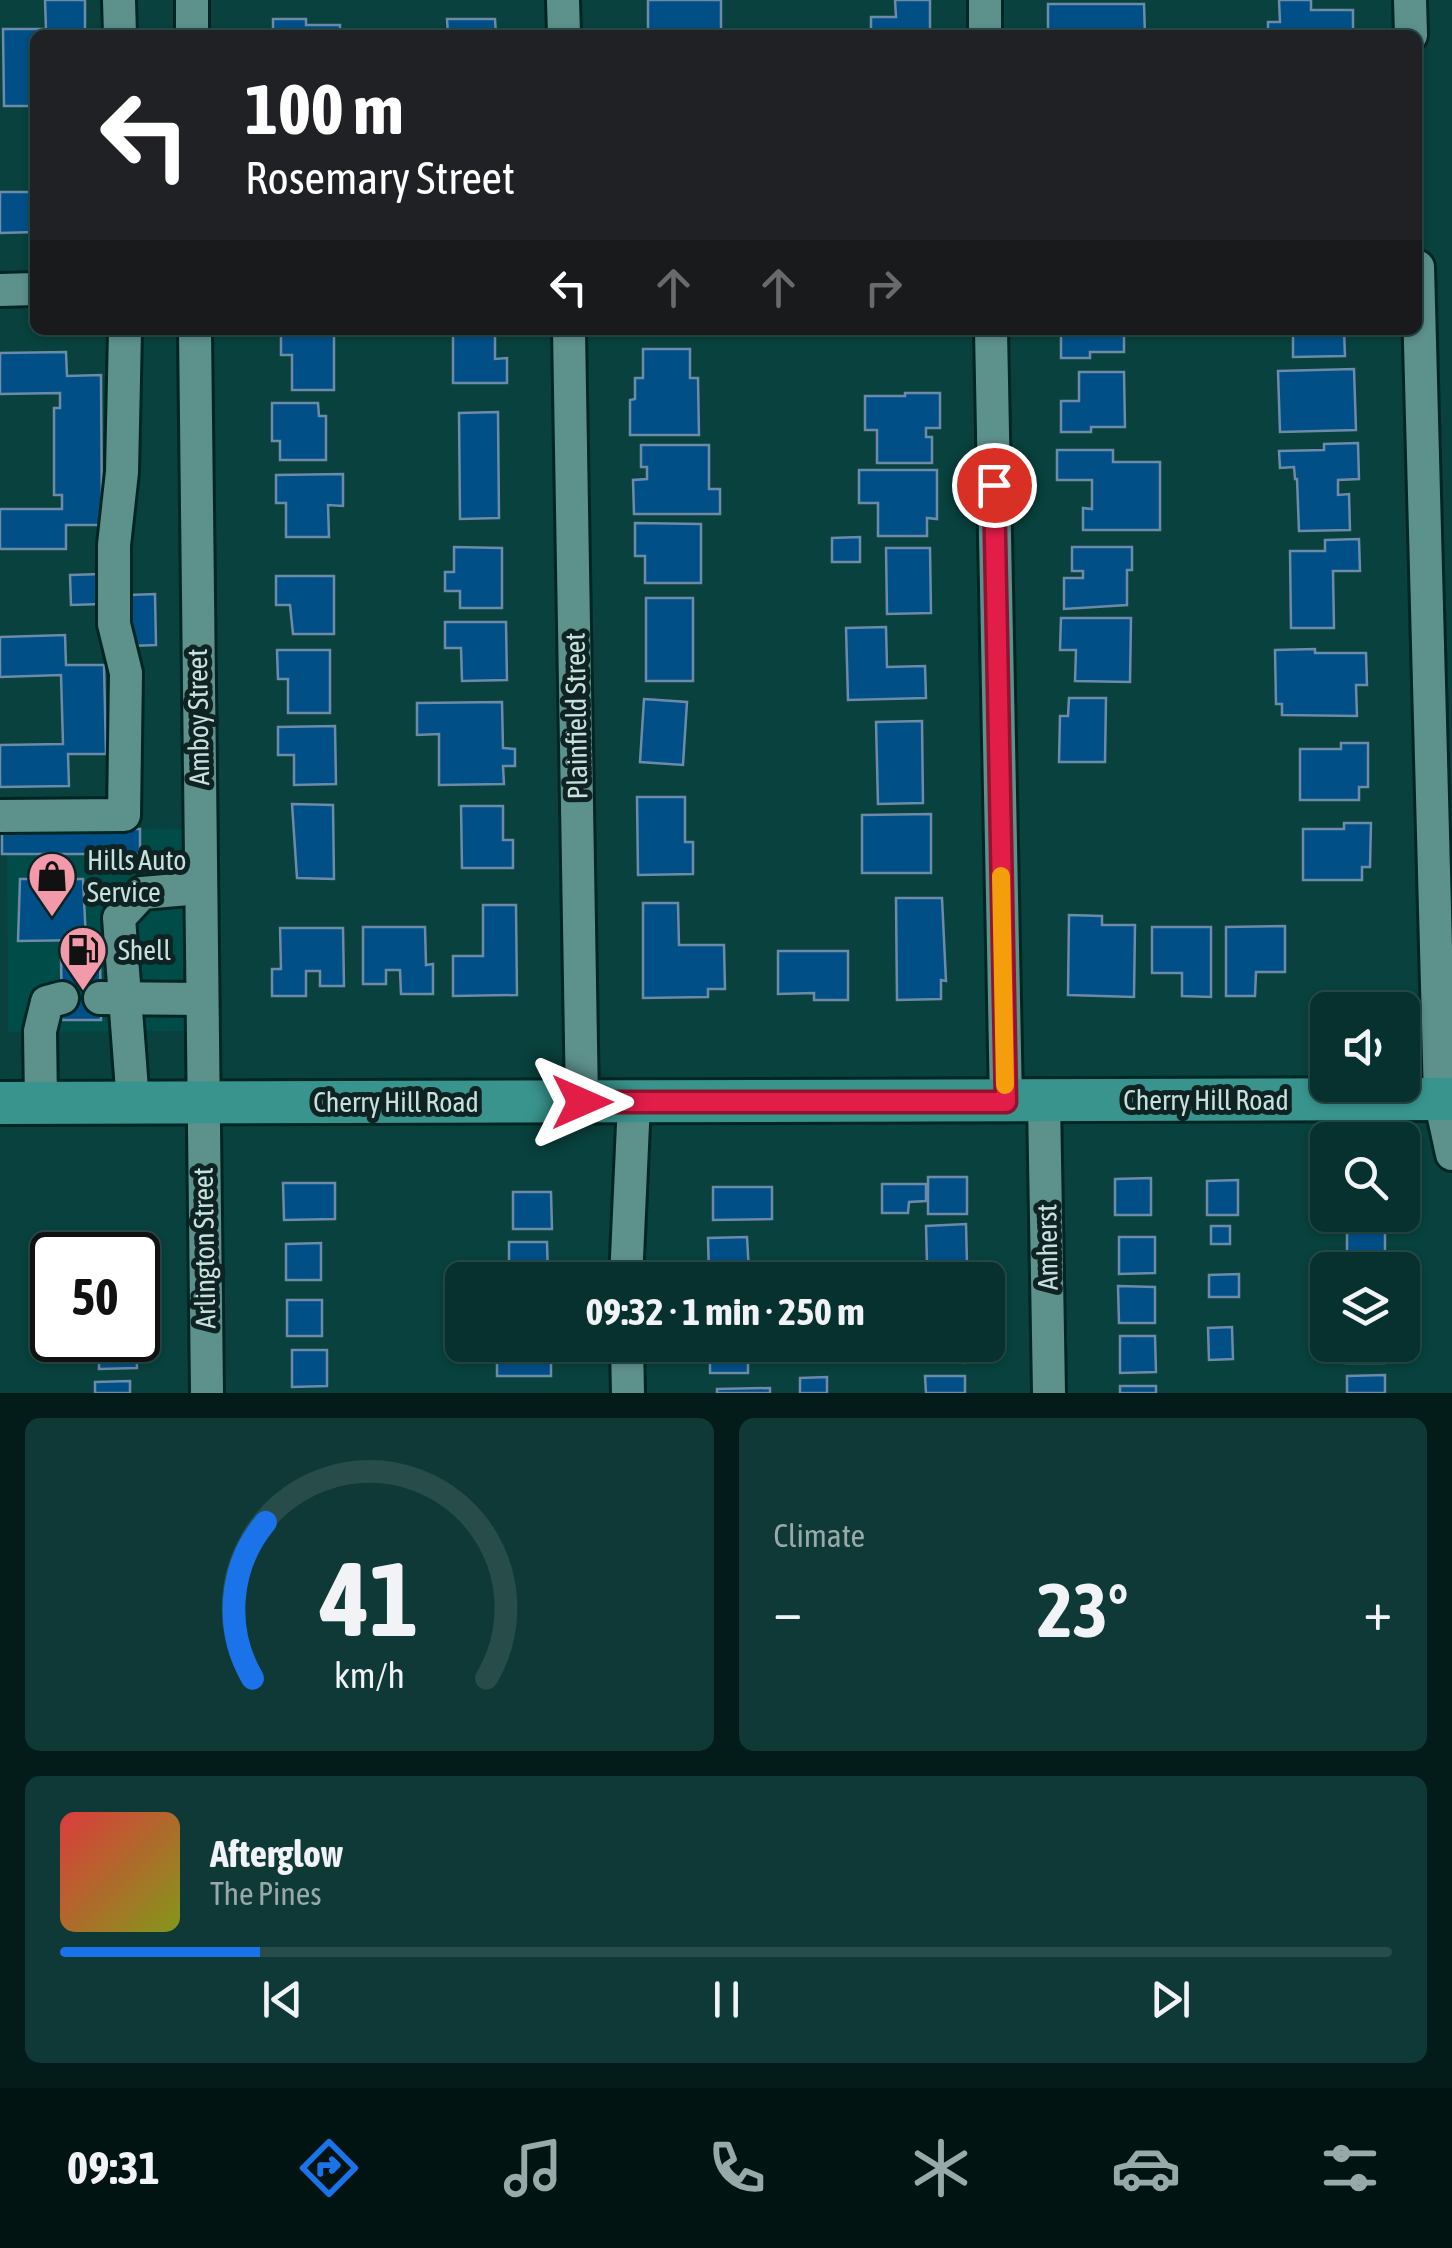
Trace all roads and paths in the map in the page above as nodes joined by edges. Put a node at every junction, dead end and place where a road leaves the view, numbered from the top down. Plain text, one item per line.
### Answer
1 (119, 0) edge
2 (192, 0) edge
3 (563, 0) edge
4 (985, 0) edge
5 (1410, 0) edge
6 (120, 30) edge
7 (192, 30) edge
8 (564, 30) edge
9 (985, 30) edge
10 (1411, 30) edge
11 (30, 289) edge
12 (0, 290) edge
13 (125, 335) edge
14 (195, 335) edge
15 (570, 335) edge
16 (991, 335) edge
17 (1420, 335) edge
18 (0, 816) edge
19 (200, 888) junction
20 (62, 998) dead end
21 (201, 998) junction
22 (112, 999) junction
23 (1446, 1099) edge
24 (1025, 1101) junction
25 (582, 1102) junction
26 (634, 1102) junction
27 (20, 1103) edge
28 (133, 1103) junction
29 (202, 1103) junction
30 (1452, 1154) edge
31 (627, 1262) edge
32 (627, 1362) edge
33 (207, 1393) edge
34 (628, 1393) edge
35 (1049, 1393) edge

1 - 6 street
2 - 7 street
3 - 8 street
4 - 9 street
5 - 10 street
11 - 12 street
13 - 18 street
14 - 19 street, Amboy Street
15 - 25 street, Plainfield Street
16 - 24 street, Amherst
17 - 23 street
19 - 21 street, Amboy Street
19 - 22 street
20 - 27 street
21 - 22 street
21 - 29 street, Amboy Street
22 - 28 street
23 - 24 main road, Cherry Hill Road
23 - 30 street
24 - 26 main road, Cherry Hill Road
24 - 35 street, Amherst
25 - 26 main road, Cherry Hill Road
25 - 29 main road, Cherry Hill Road
26 - 31 street
27 - 28 main road, Cherry Hill Road
28 - 29 main road, Cherry Hill Road
29 - 33 street, Arlington Street
32 - 34 street

